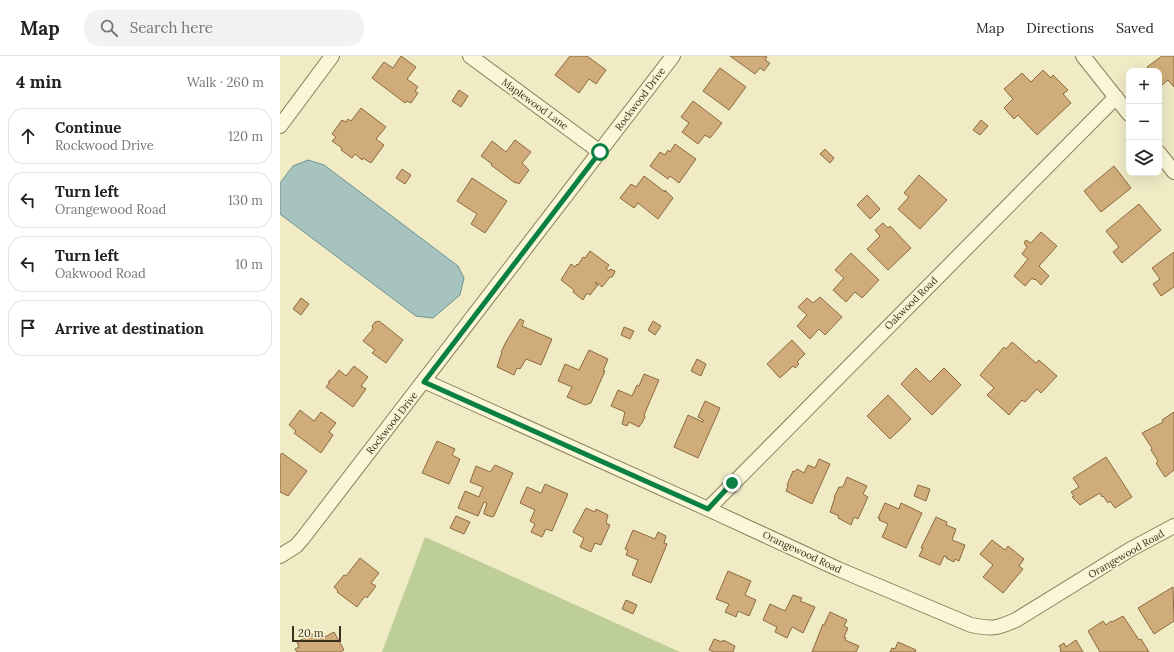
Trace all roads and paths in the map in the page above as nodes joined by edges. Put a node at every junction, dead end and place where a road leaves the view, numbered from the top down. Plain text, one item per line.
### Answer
1 (332, 56) edge
2 (470, 56) edge
3 (673, 56) edge
4 (1083, 56) edge
5 (1116, 97) junction
6 (1126, 110) edge
7 (280, 126) edge
8 (600, 152) junction
9 (1162, 157) edge
10 (1174, 172) edge
11 (424, 382) junction
12 (708, 509) junction
13 (1174, 526) edge
14 (280, 556) edge

1 - 7 street
2 - 8 street, Maplewood Lane
3 - 8 street, Rockwood Drive
4 - 5 street
5 - 6 street
5 - 12 street, Oakwood Road
8 - 11 street, Rockwood Drive
9 - 10 street
11 - 12 street, Orangewood Road
11 - 14 street, Rockwood Drive
12 - 13 street, Orangewood Road

